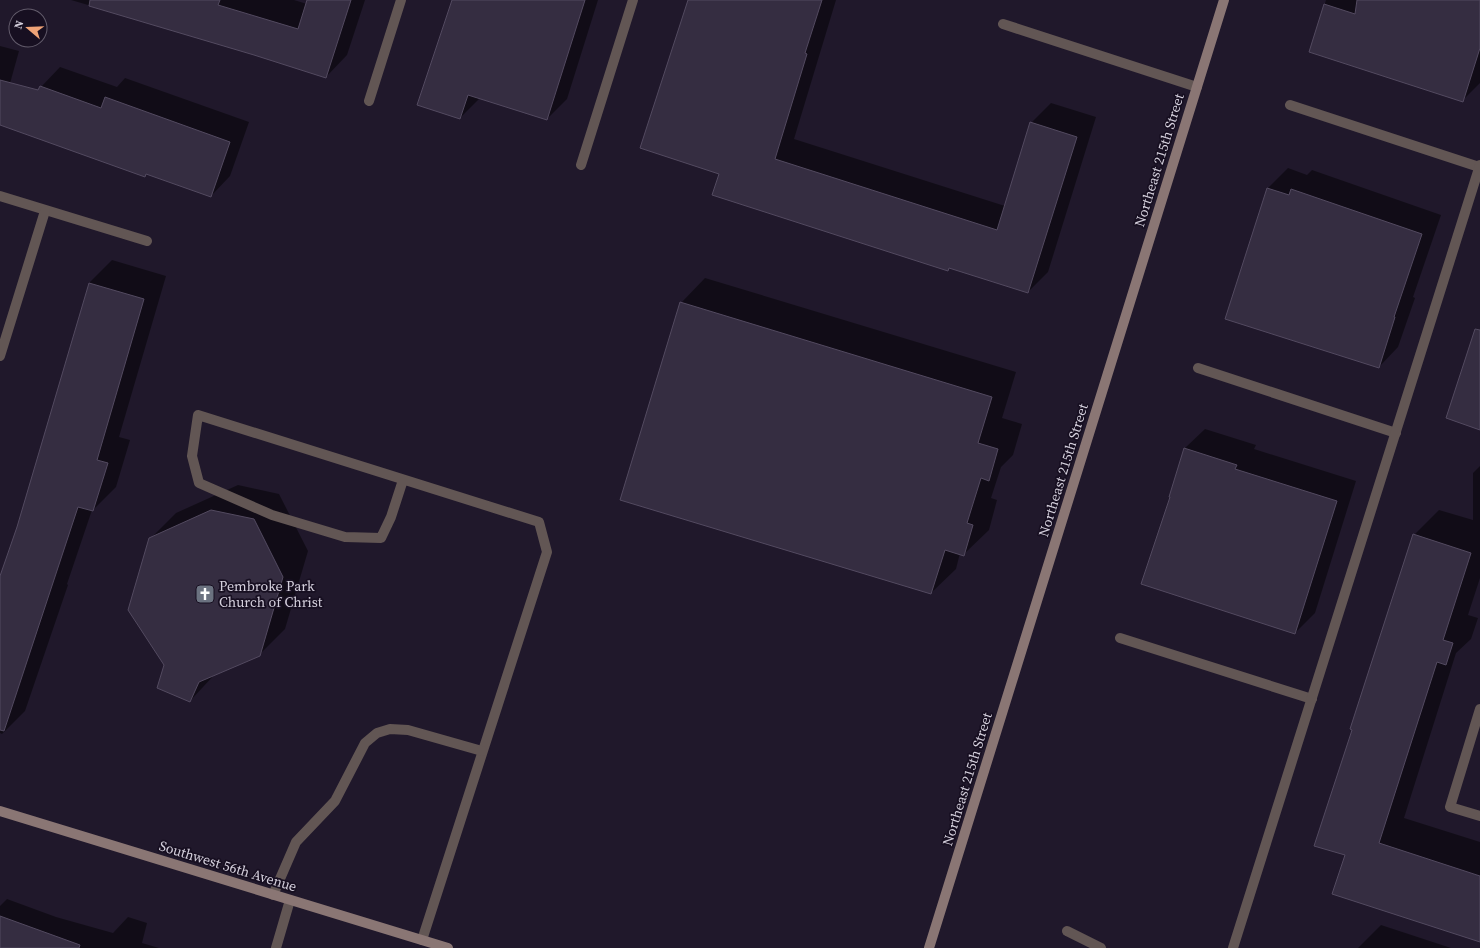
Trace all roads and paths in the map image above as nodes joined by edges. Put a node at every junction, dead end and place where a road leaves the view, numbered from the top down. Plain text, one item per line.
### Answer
1 (401, 0) edge
2 (633, 0) edge
3 (1224, 0) edge
4 (1003, 24) dead end
5 (1197, 87) junction
6 (369, 101) dead end
7 (1290, 105) dead end
8 (581, 165) dead end
9 (1480, 166) edge
10 (0, 196) edge
11 (45, 211) junction
12 (147, 241) dead end
13 (0, 356) edge
14 (1198, 368) dead end
15 (1396, 433) junction
16 (402, 480) junction
17 (1120, 638) dead end
18 (1312, 699) junction
19 (1480, 708) edge
20 (482, 751) junction
21 (0, 810) edge
22 (1480, 816) edge
23 (273, 895) junction
24 (290, 900) junction
25 (1067, 931) dead end
26 (422, 940) junction
27 (276, 948) edge
28 (448, 948) edge
29 (929, 948) edge
30 (1101, 948) edge
31 (1233, 948) edge

1 - 6 street
2 - 8 street
3 - 5 street, Northeast 215th Street
4 - 5 street
5 - 29 street, Northeast 215th Street
7 - 9 street
9 - 15 street
10 - 11 street
11 - 12 street
11 - 13 street
14 - 15 street
15 - 18 street
16 - 16 street
16 - 20 street
17 - 18 street
18 - 31 street
19 - 22 street
20 - 23 street
20 - 26 street
21 - 23 street, Southwest 56th Avenue
23 - 24 street, Southwest 56th Avenue
24 - 26 street, Southwest 56th Avenue
24 - 27 street
25 - 30 street
26 - 28 street, Southwest 56th Avenue

